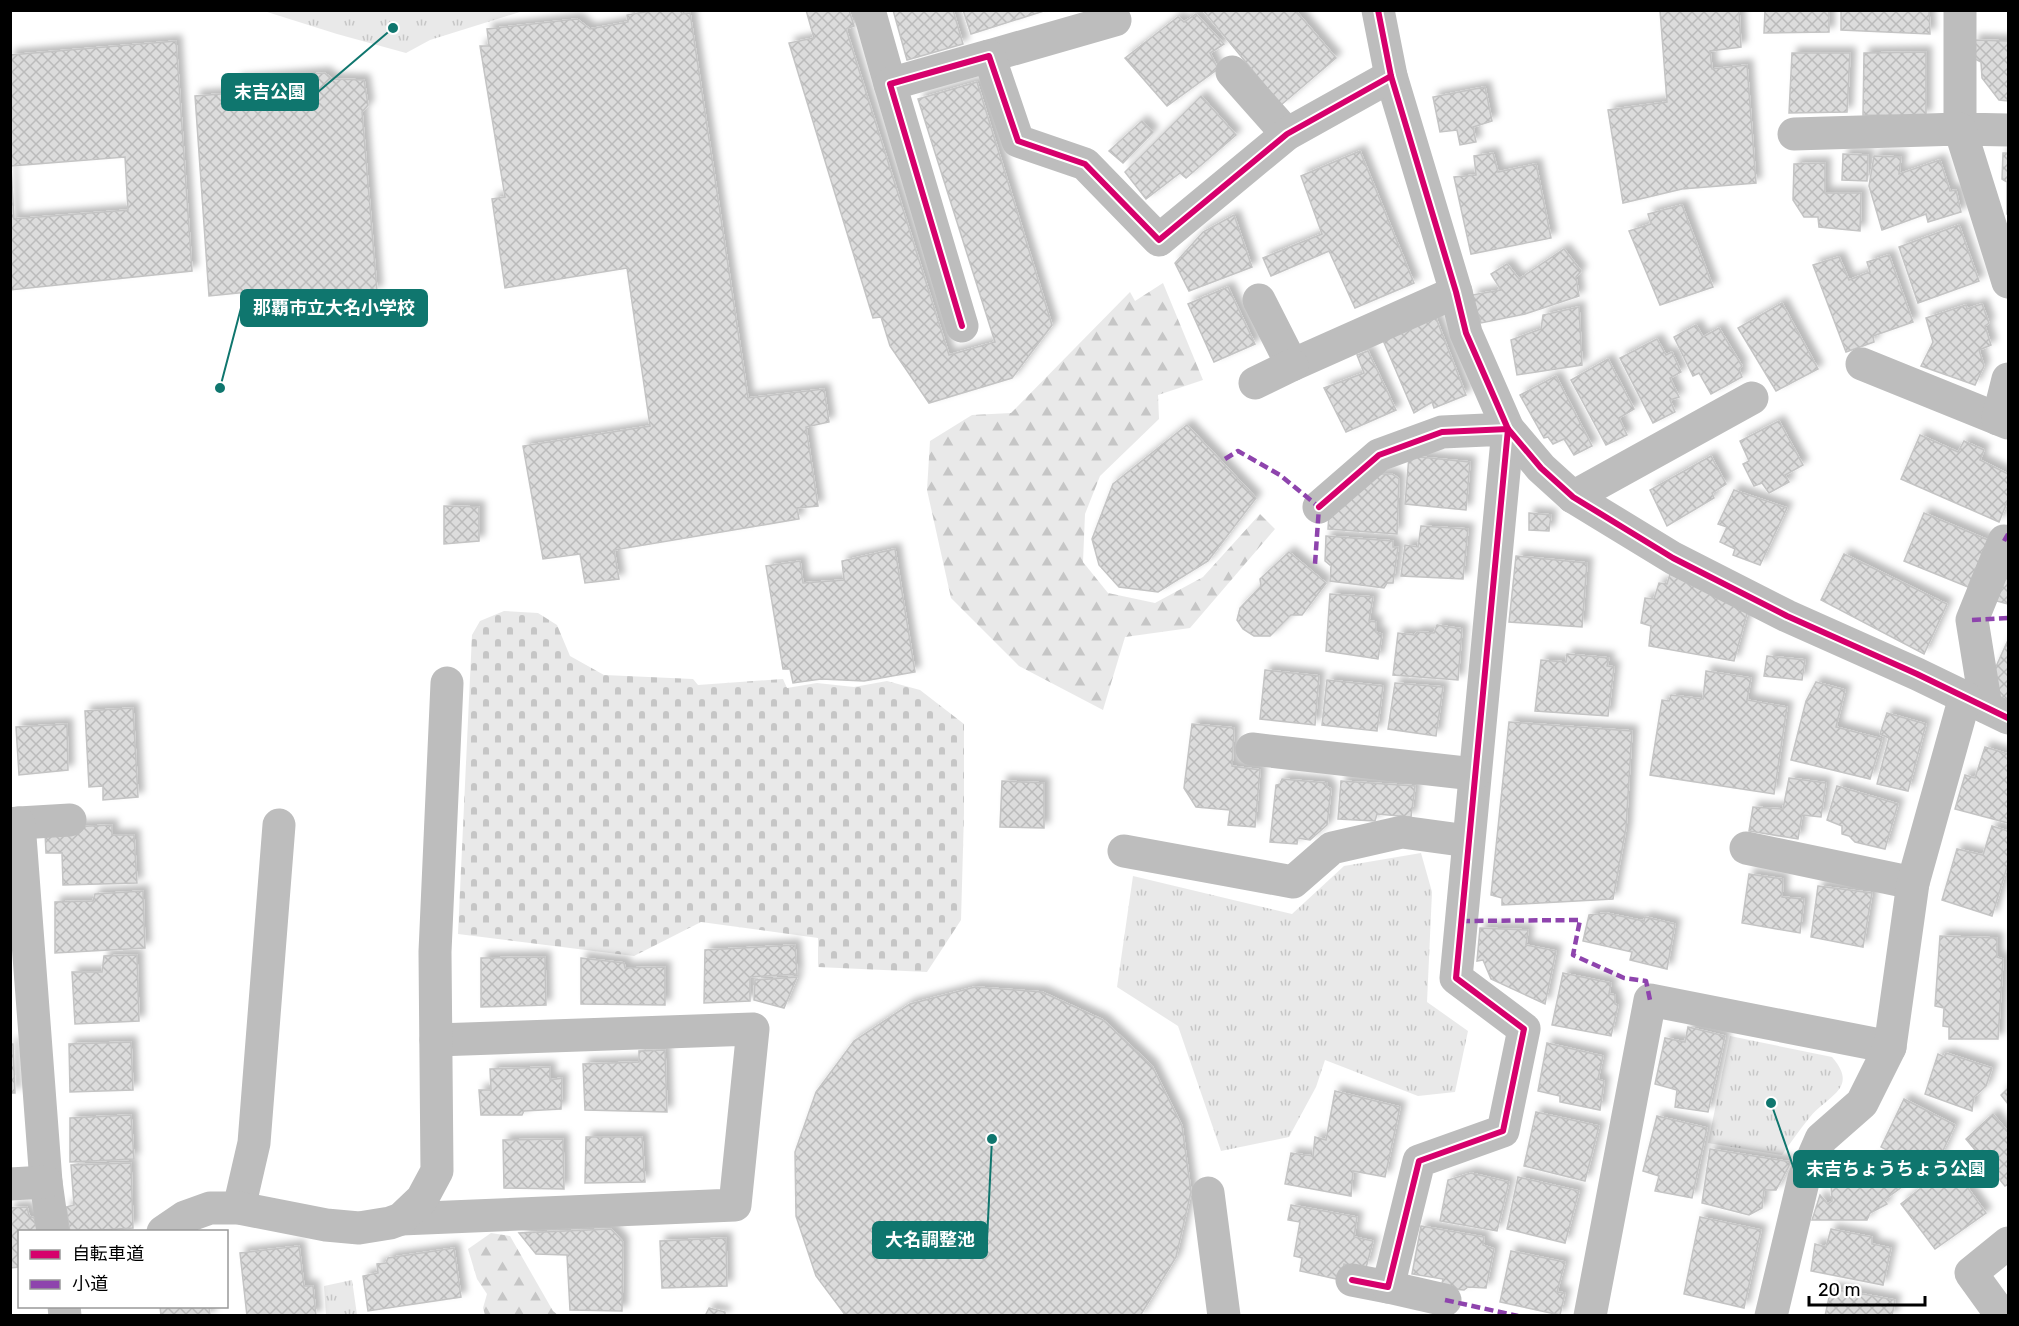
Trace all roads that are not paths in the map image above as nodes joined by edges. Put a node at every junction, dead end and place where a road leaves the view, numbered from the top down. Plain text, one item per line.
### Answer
1 (869, 10) edge
2 (1378, 10) edge
3 (1960, 10) edge
4 (1115, 20) dead end
5 (989, 56) junction
6 (1232, 72) dead end
7 (1391, 76) junction
8 (890, 84) junction
9 (1960, 129) junction
10 (2008, 130) edge
11 (1287, 134) junction
12 (1794, 134) dead end
13 (2008, 282) edge
14 (1456, 292) junction
15 (1259, 300) dead end
16 (962, 326) dead end
17 (1862, 364) dead end
18 (1292, 365) junction
19 (2008, 380) edge
20 (1255, 383) dead end
21 (1752, 398) dead end
22 (2003, 421) edge
23 (1508, 429) junction
24 (1573, 497) junction
25 (1319, 507) dead end
26 (2004, 541) dead end
27 (447, 684) dead end
28 (1987, 707) edge
29 (1252, 749) dead end
30 (1474, 774) junction
31 (70, 820) dead end
32 (15, 824) edge
33 (279, 825) dead end
34 (1468, 841) junction
35 (1746, 848) dead end
36 (1124, 851) dead end
37 (1913, 884) junction
38 (21, 1014) edge
39 (436, 1040) junction
40 (1890, 1047) junction
41 (46, 1182) junction
42 (10, 1184) edge
43 (1208, 1193) dead end
44 (239, 1208) junction
45 (401, 1219) junction
46 (53, 1230) edge
47 (166, 1230) edge
48 (2008, 1243) edge
49 (1352, 1280) dead end
50 (1388, 1287) junction
51 (1445, 1300) dead end
52 (1224, 1316) edge
53 (1590, 1316) edge
54 (1771, 1316) edge
55 (2002, 1316) edge

1 - 8 street
2 - 7 street
3 - 9 street
4 - 5 street
5 - 8 street
5 - 11 street
6 - 11 street
7 - 11 street
7 - 14 street
8 - 16 street
9 - 10 street
9 - 12 street
9 - 13 street
14 - 18 street
14 - 23 street
15 - 18 street
17 - 22 street
18 - 20 street
19 - 22 street
21 - 24 street
23 - 24 street
23 - 25 street
23 - 30 street
24 - 28 street
26 - 28 street
27 - 39 street
28 - 37 street
29 - 30 street
30 - 34 street
31 - 32 street
32 - 38 street
33 - 44 street
34 - 36 street
34 - 50 street
35 - 37 street
37 - 40 street
38 - 41 street
39 - 45 street
39 - 45 street
40 - 53 street
40 - 54 street
41 - 42 street
41 - 46 street
43 - 52 street
44 - 45 street
44 - 47 street
48 - 55 street
49 - 50 street
50 - 51 street

